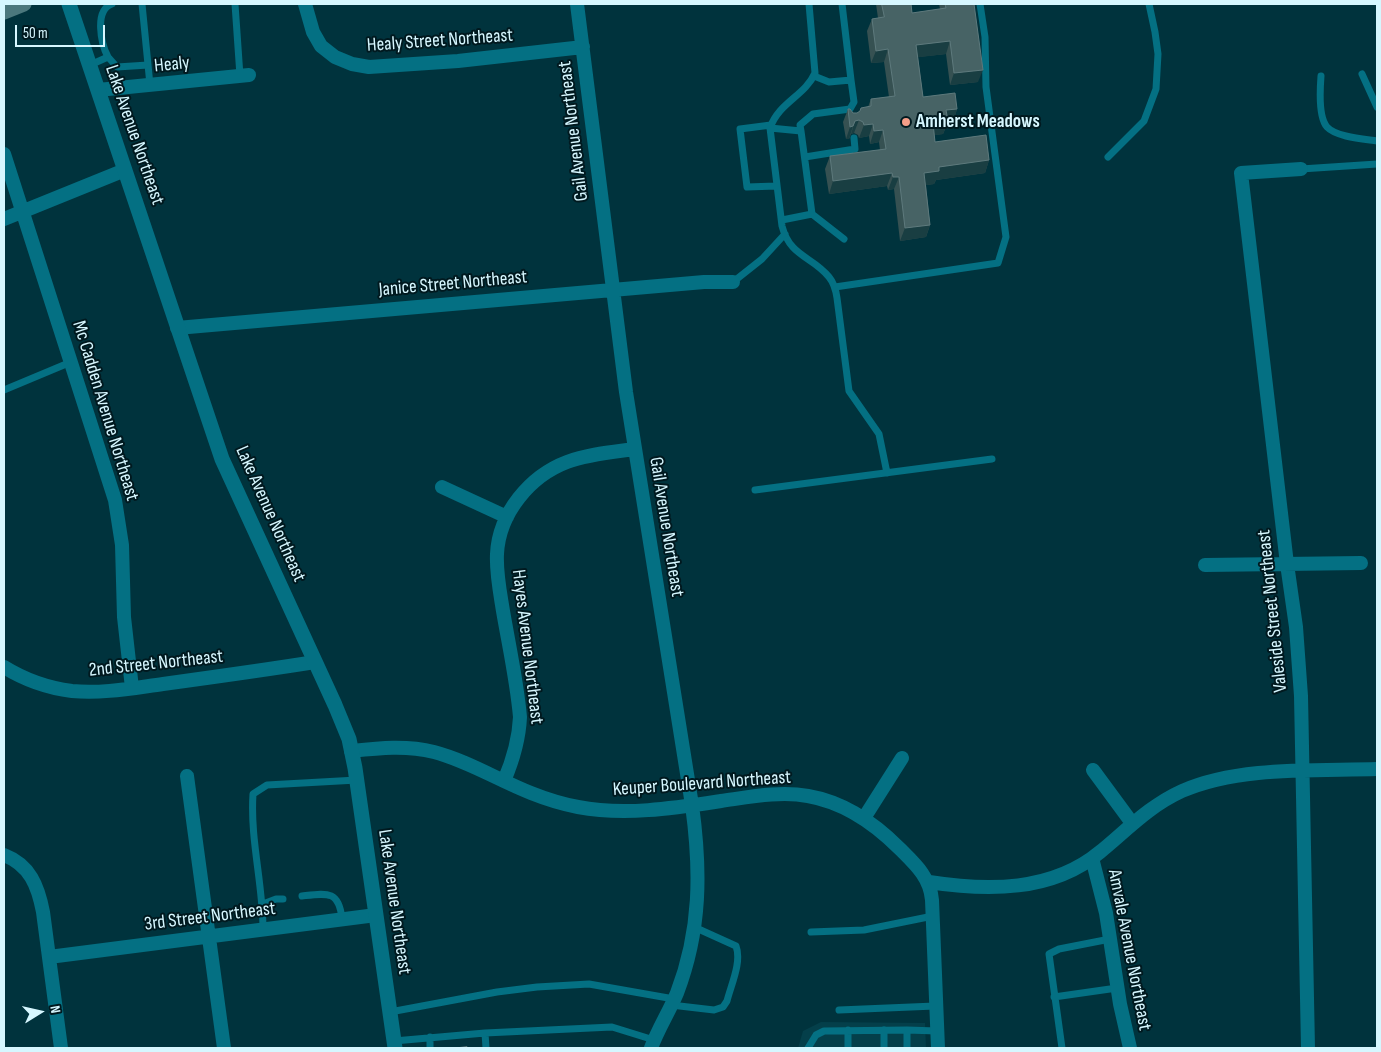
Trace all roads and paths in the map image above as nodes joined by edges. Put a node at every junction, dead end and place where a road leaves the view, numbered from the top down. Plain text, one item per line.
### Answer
1 (24, 4) edge
2 (69, 4) edge
3 (112, 4) edge
4 (142, 4) edge
5 (235, 4) edge
6 (305, 4) edge
7 (577, 4) edge
8 (809, 4) edge
9 (842, 4) edge
10 (980, 4) edge
11 (1149, 4) edge
12 (4, 12) edge
13 (583, 47) junction
14 (108, 57) junction
15 (148, 65) junction
16 (90, 66) junction
17 (1362, 74) dead end
18 (244, 76) joint
19 (814, 76) junction
20 (1321, 76) dead end
21 (851, 80) junction
22 (150, 86) junction
23 (98, 90) junction
24 (1377, 107) edge
25 (770, 126) junction
26 (801, 131) junction
27 (854, 138) edge
28 (1377, 141) edge
29 (4, 154) edge
30 (805, 157) junction
31 (1108, 157) dead end
32 (1377, 164) edge
33 (1302, 169) joint
34 (125, 170) junction
35 (776, 186) junction
36 (22, 212) junction
37 (812, 214) junction
38 (4, 219) edge
39 (782, 220) junction
40 (784, 234) junction
41 (844, 239) dead end
42 (733, 282) joint
43 (835, 287) junction
44 (613, 290) junction
45 (177, 328) junction
46 (71, 362) junction
47 (4, 390) edge
48 (635, 449) junction
49 (992, 459) dead end
50 (888, 473) junction
51 (442, 487) dead end
52 (755, 490) dead end
53 (507, 516) junction
54 (1361, 563) dead end
55 (1287, 564) junction
56 (1205, 565) dead end
57 (315, 662) junction
58 (4, 667) edge
59 (132, 688) junction
60 (351, 751) junction
61 (902, 758) dead end
62 (1377, 769) edge
63 (1094, 770) dead end
64 (1302, 772) junction
65 (188, 776) dead end
66 (357, 780) junction
67 (504, 781) junction
68 (692, 805) junction
69 (864, 818) junction
70 (1132, 823) junction
71 (4, 855) edge
72 (1092, 858) junction
73 (929, 882) junction
74 (302, 896) dead end
75 (283, 898) dead end
76 (263, 904) junction
77 (376, 915) junction
78 (933, 916) junction
79 (342, 919) junction
80 (694, 927) junction
81 (263, 929) junction
82 (811, 932) dead end
83 (210, 936) junction
84 (1110, 939) junction
85 (49, 957) junction
86 (1117, 988) junction
87 (1054, 997) junction
88 (673, 1002) junction
89 (935, 1006) junction
90 (839, 1010) dead end
91 (390, 1012) junction
92 (848, 1030) junction
93 (884, 1030) junction
94 (906, 1030) junction
95 (937, 1031) junction
96 (484, 1033) junction
97 (430, 1037) junction
98 (394, 1044) edge
99 (653, 1044) edge
100 (61, 1048) edge
101 (224, 1048) edge
102 (430, 1048) edge
103 (486, 1048) edge
104 (808, 1048) edge
105 (848, 1048) edge
106 (884, 1048) edge
107 (907, 1048) edge
108 (938, 1048) edge
109 (1062, 1048) edge
110 (1130, 1048) edge
111 (1308, 1048) edge

1 - 12 main road
2 - 16 street, Lake Avenue Northeast
3 - 14 lane
4 - 15 lane
5 - 18 lane
6 - 13 street, Healy Street Northeast
7 - 13 street, Gail Avenue Northeast
8 - 19 lane
9 - 21 lane
10 - 43 lane
11 - 31 lane
13 - 44 street, Gail Avenue Northeast
14 - 15 lane
14 - 16 lane
15 - 22 lane
16 - 23 street, Lake Avenue Northeast
17 - 24 lane
18 - 22 street, Healy
19 - 21 lane
19 - 25 lane
20 - 28 lane
21 - 26 lane
22 - 23 street, Healy
23 - 34 street, Lake Avenue Northeast
25 - 26 lane
25 - 35 lane
25 - 35 lane
26 - 30 lane
27 - 30 lane
29 - 36 street, Mc Cadden Avenue Northeast
30 - 37 lane
32 - 33 lane
33 - 55 street, Valeside Street Northeast
34 - 36 street
34 - 45 street, Lake Avenue Northeast
35 - 39 lane
36 - 38 street
36 - 46 street, Mc Cadden Avenue Northeast
37 - 39 lane
37 - 41 lane
39 - 40 lane
40 - 42 lane
40 - 43 lane
42 - 44 street, Janice Street Northeast
43 - 50 lane
44 - 45 street, Janice Street Northeast
44 - 48 street, Gail Avenue Northeast
45 - 57 street, Lake Avenue Northeast
46 - 47 lane
46 - 59 street, Mc Cadden Avenue Northeast
48 - 53 street, Hayes Avenue Northeast
48 - 68 street, Gail Avenue Northeast
49 - 50 lane
50 - 52 lane
51 - 53 street
53 - 67 street, Hayes Avenue Northeast
54 - 55 street
55 - 56 street
55 - 64 street, Valeside Street Northeast
57 - 59 street, 2nd Street Northeast
57 - 60 street, Lake Avenue Northeast
58 - 59 street, 2nd Street Northeast
60 - 66 street, Lake Avenue Northeast
60 - 67 street, Keuper Boulevard Northeast
61 - 69 street
62 - 64 street
63 - 70 street
64 - 70 street
64 - 111 street, Valeside Street Northeast
65 - 83 street
66 - 76 lane
66 - 77 street, Lake Avenue Northeast
67 - 68 street, Keuper Boulevard Northeast
68 - 69 street, Keuper Boulevard Northeast
68 - 80 street, Gail Avenue Northeast
69 - 73 street, Keuper Boulevard Northeast
70 - 72 street
71 - 85 street
72 - 73 street
72 - 84 street, Amvale Avenue Northeast
73 - 78 street
74 - 79 lane
75 - 76 lane
76 - 81 lane
77 - 79 street, 3rd Street Northeast
77 - 91 street, Lake Avenue Northeast
78 - 82 lane
78 - 89 street
79 - 81 street, 3rd Street Northeast
80 - 88 street, Gail Avenue Northeast
80 - 88 lane
81 - 83 street, 3rd Street Northeast
83 - 85 street, 3rd Street Northeast
83 - 101 street
84 - 86 street, Amvale Avenue Northeast
84 - 87 lane
85 - 100 street
86 - 87 lane
86 - 110 street, Amvale Avenue Northeast
87 - 109 lane
88 - 91 lane
88 - 99 street, Gail Avenue Northeast
89 - 90 lane
89 - 95 street
91 - 98 street, Lake Avenue Northeast
92 - 93 lane
92 - 104 lane
92 - 105 lane
93 - 94 lane
93 - 106 lane
94 - 95 lane
94 - 107 lane
95 - 108 street
96 - 97 lane
96 - 99 lane
96 - 103 lane
97 - 98 lane
97 - 102 lane

